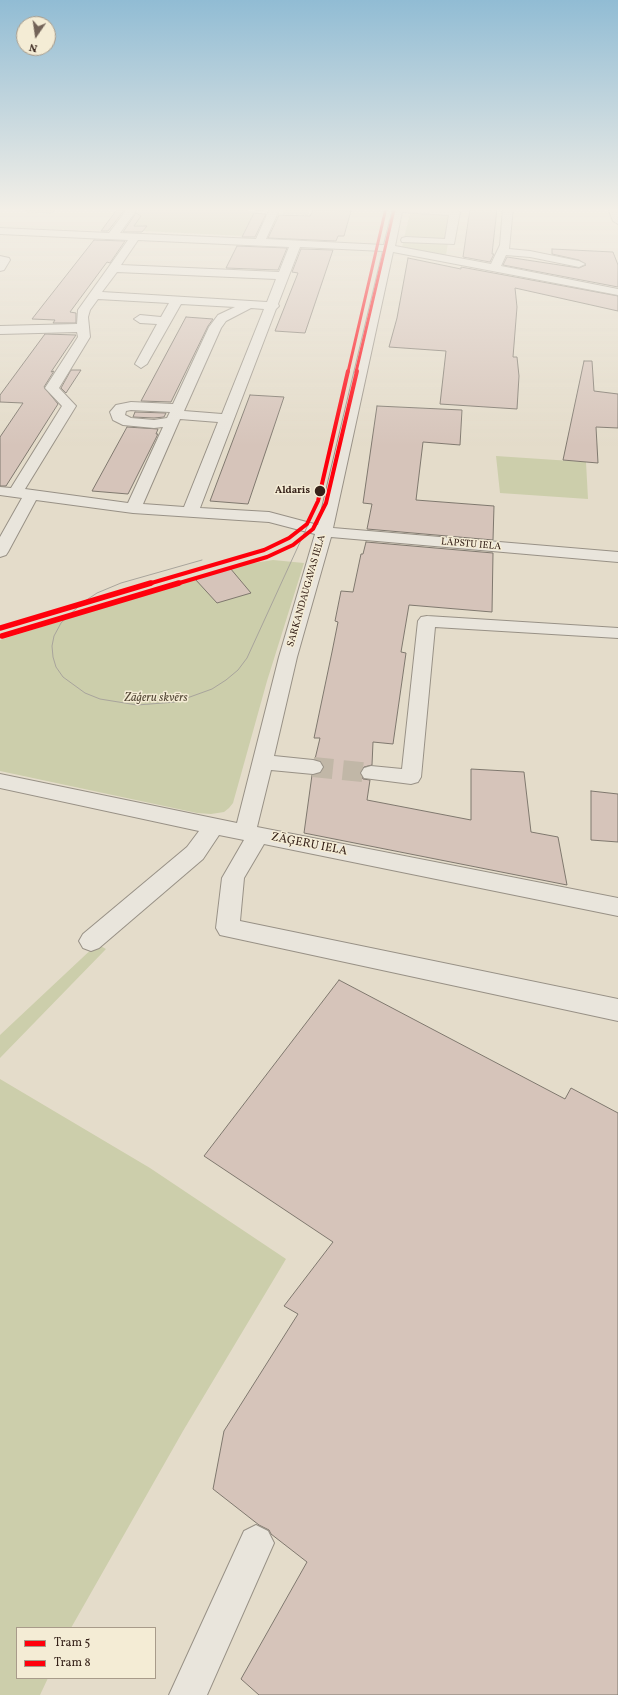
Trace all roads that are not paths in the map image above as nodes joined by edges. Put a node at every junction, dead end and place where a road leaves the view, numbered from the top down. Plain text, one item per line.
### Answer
1 (100, 287) edge
2 (280, 287) edge
3 (380, 287) edge
4 (595, 287) edge
5 (618, 292) edge
6 (94, 295) junction
7 (177, 300) junction
8 (249, 304) junction
9 (273, 306) junction
10 (183, 314) dead end
11 (167, 317) junction
12 (140, 319) dead end
13 (84, 328) junction
14 (0, 330) edge
15 (141, 364) dead end
16 (176, 415) junction
17 (227, 419) junction
18 (31, 495) junction
19 (134, 508) junction
20 (190, 512) junction
21 (324, 532) junction
22 (0, 552) edge
23 (618, 558) edge
24 (618, 633) edge
25 (262, 762) junction
26 (313, 767) tunnel mouth
27 (371, 773) tunnel mouth
28 (0, 781) edge
29 (212, 826) junction
30 (252, 834) junction
31 (618, 907) edge
32 (92, 941) dead end
33 (618, 1010) edge
34 (256, 1542) dead end
35 (188, 1695) edge

1 - 6 street
2 - 9 street
3 - 21 street, SARKANDAUGAVAS IELA
4 - 5 street
6 - 7 street
6 - 13 street
7 - 8 street
7 - 11 street
8 - 9 street
8 - 16 street
9 - 17 street
10 - 11 street
11 - 12 street
11 - 15 street
13 - 14 street
13 - 18 street, LĀPSTU IELA
16 - 17 street
16 - 19 street
17 - 20 street
18 - 19 street, LĀPSTU IELA
18 - 22 street
19 - 20 street, LĀPSTU IELA
20 - 21 street, LĀPSTU IELA
21 - 23 street, LĀPSTU IELA
21 - 25 street, SARKANDAUGAVAS IELA
24 - 27 street
25 - 26 street
25 - 30 street, SARKANDAUGAVAS IELA
28 - 29 street, ZĀĢERU IELA
29 - 30 street, ZĀĢERU IELA
29 - 32 street
30 - 31 street, ZĀĢERU IELA
30 - 33 street, SARKANDAUGAVAS IELA
34 - 35 street

